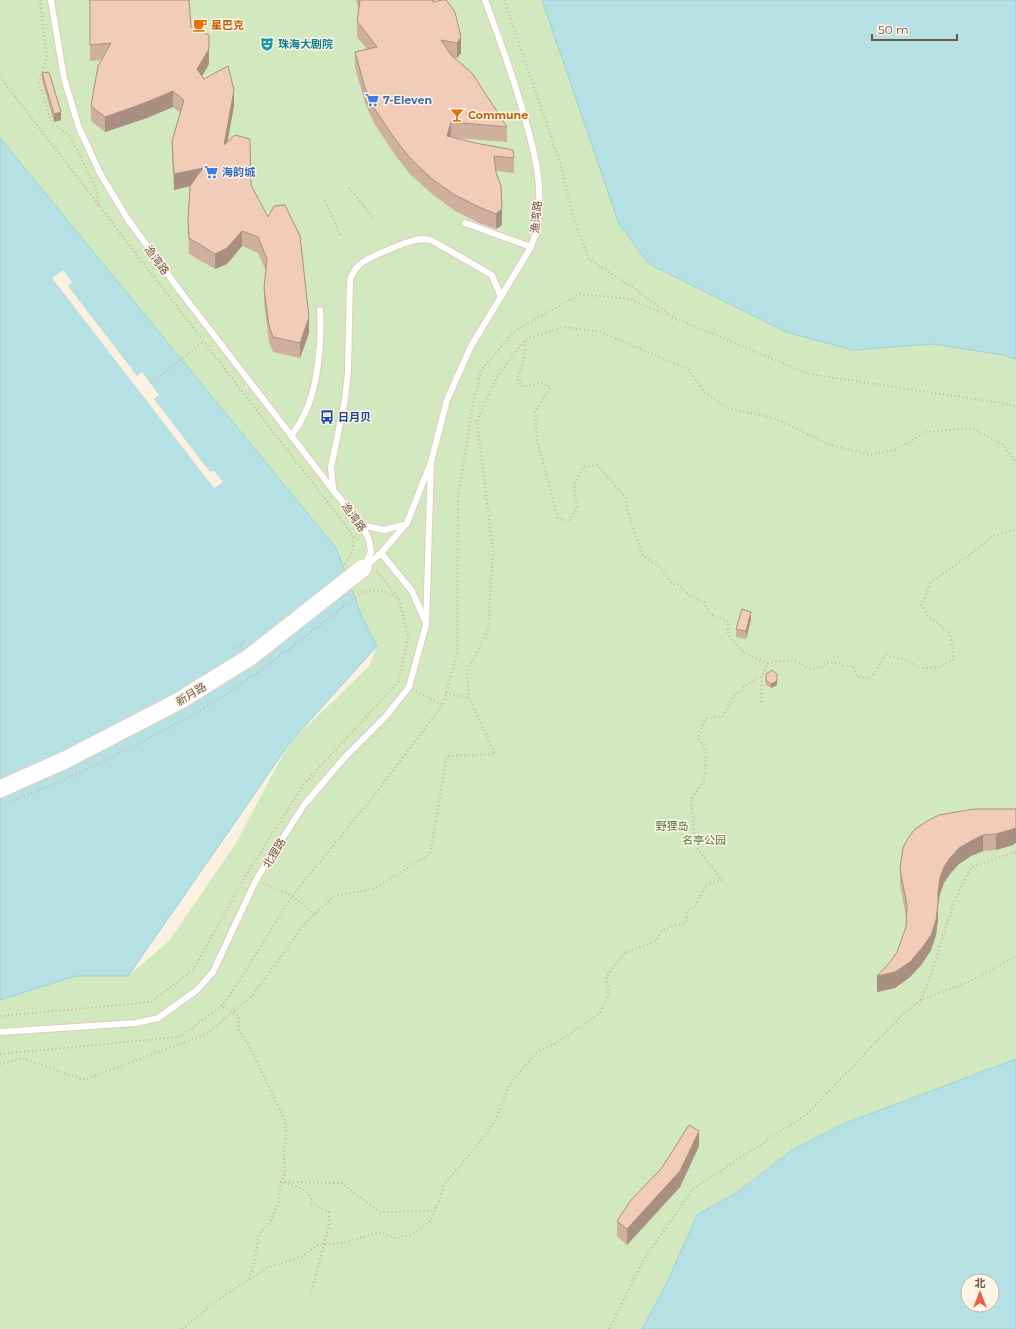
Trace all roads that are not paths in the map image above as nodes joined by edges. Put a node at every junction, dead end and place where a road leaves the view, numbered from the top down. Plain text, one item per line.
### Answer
1 (51, 0) edge
2 (486, 0) edge
3 (465, 223) dead end
4 (531, 248) junction
5 (501, 297) junction
6 (320, 310) dead end
7 (291, 436) junction
8 (431, 462) junction
9 (333, 490) junction
10 (407, 523) junction
11 (362, 525) junction
12 (381, 554) junction
13 (367, 565) junction
14 (426, 625) junction
15 (0, 789) edge
16 (0, 1032) edge

1 - 7 lane, 渔湾路
2 - 4 lane, 渔湾路
3 - 4 lane
4 - 5 lane, 渔湾路
5 - 8 lane, 渔湾路
5 - 9 lane
6 - 7 lane
7 - 9 lane, 渔湾路
8 - 10 lane, 渔湾路
8 - 14 lane, 北狸路
9 - 11 lane, 渔湾路
10 - 11 lane
10 - 12 lane, 渔湾路
11 - 13 lane, 渔湾路
12 - 13 lane, 渔湾路
12 - 14 lane
13 - 15 street, 新月路
14 - 16 lane, 北狸路

